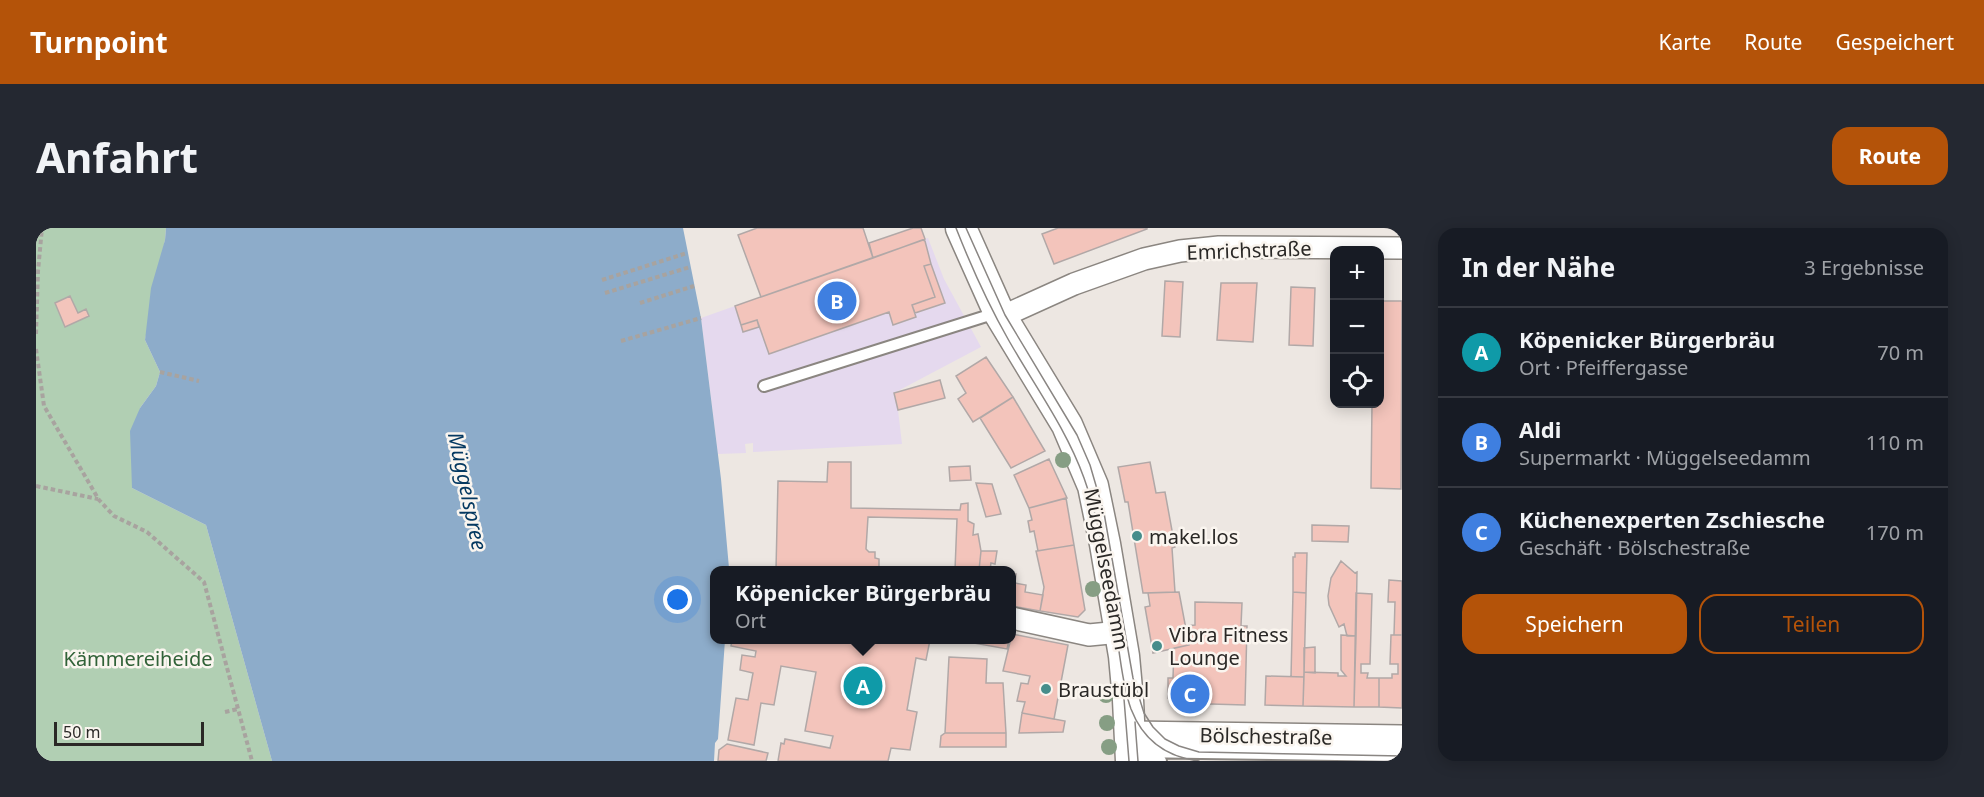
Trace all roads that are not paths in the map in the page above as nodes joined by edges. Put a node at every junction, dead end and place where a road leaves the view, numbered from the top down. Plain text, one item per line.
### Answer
1 (961, 228) edge
2 (1402, 248) edge
3 (1000, 315) junction
4 (764, 386) dead end
5 (1016, 619) edge
6 (1120, 632) junction
7 (1402, 739) edge
8 (1131, 752) edge
9 (1402, 756) edge
10 (1161, 761) edge

1 - 3 main road, Müggelseedamm
2 - 3 street, Emrichstraße
3 - 4 lane
3 - 6 main road, Müggelseedamm
5 - 6 street
6 - 8 main road, Müggelseedamm
7 - 8 street, Bölschestraße
8 - 9 lane
8 - 10 lane

